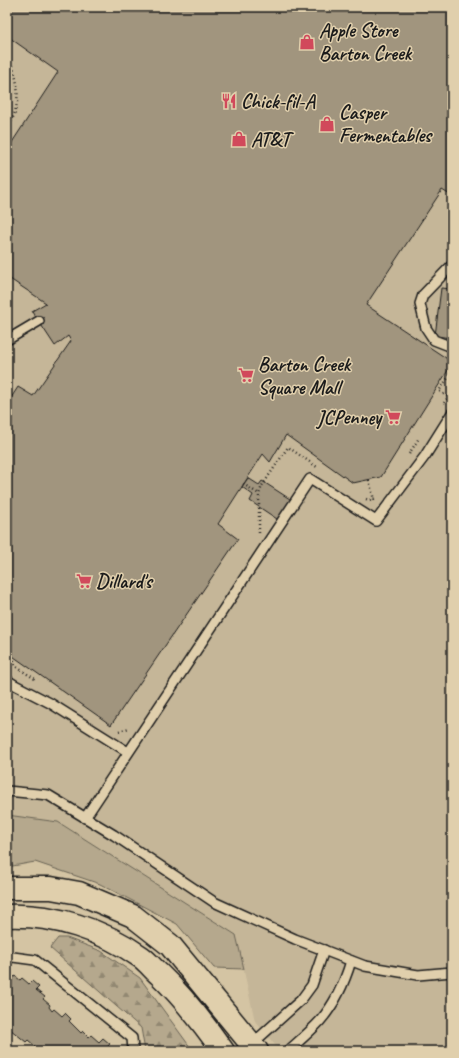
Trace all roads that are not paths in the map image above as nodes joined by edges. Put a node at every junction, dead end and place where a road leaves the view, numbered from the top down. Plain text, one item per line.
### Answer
1 (452, 265) edge
2 (39, 321) dead end
3 (7, 340) edge
4 (452, 347) edge
5 (452, 413) edge
6 (7, 680) edge
7 (128, 752) junction
8 (7, 792) edge
9 (85, 818) junction
10 (7, 888) edge
11 (7, 916) edge
12 (324, 950) junction
13 (7, 958) edge
14 (351, 961) junction
15 (452, 972) edge
16 (251, 1049) edge
17 (133, 1051) edge
18 (223, 1051) edge
19 (288, 1051) edge

1 - 4 lane
2 - 3 lane
5 - 7 lane
6 - 7 lane
7 - 9 lane
8 - 9 lane
9 - 12 lane
10 - 16 street
11 - 18 street
12 - 14 lane
12 - 16 lane
13 - 17 lane
14 - 15 lane
14 - 19 lane

